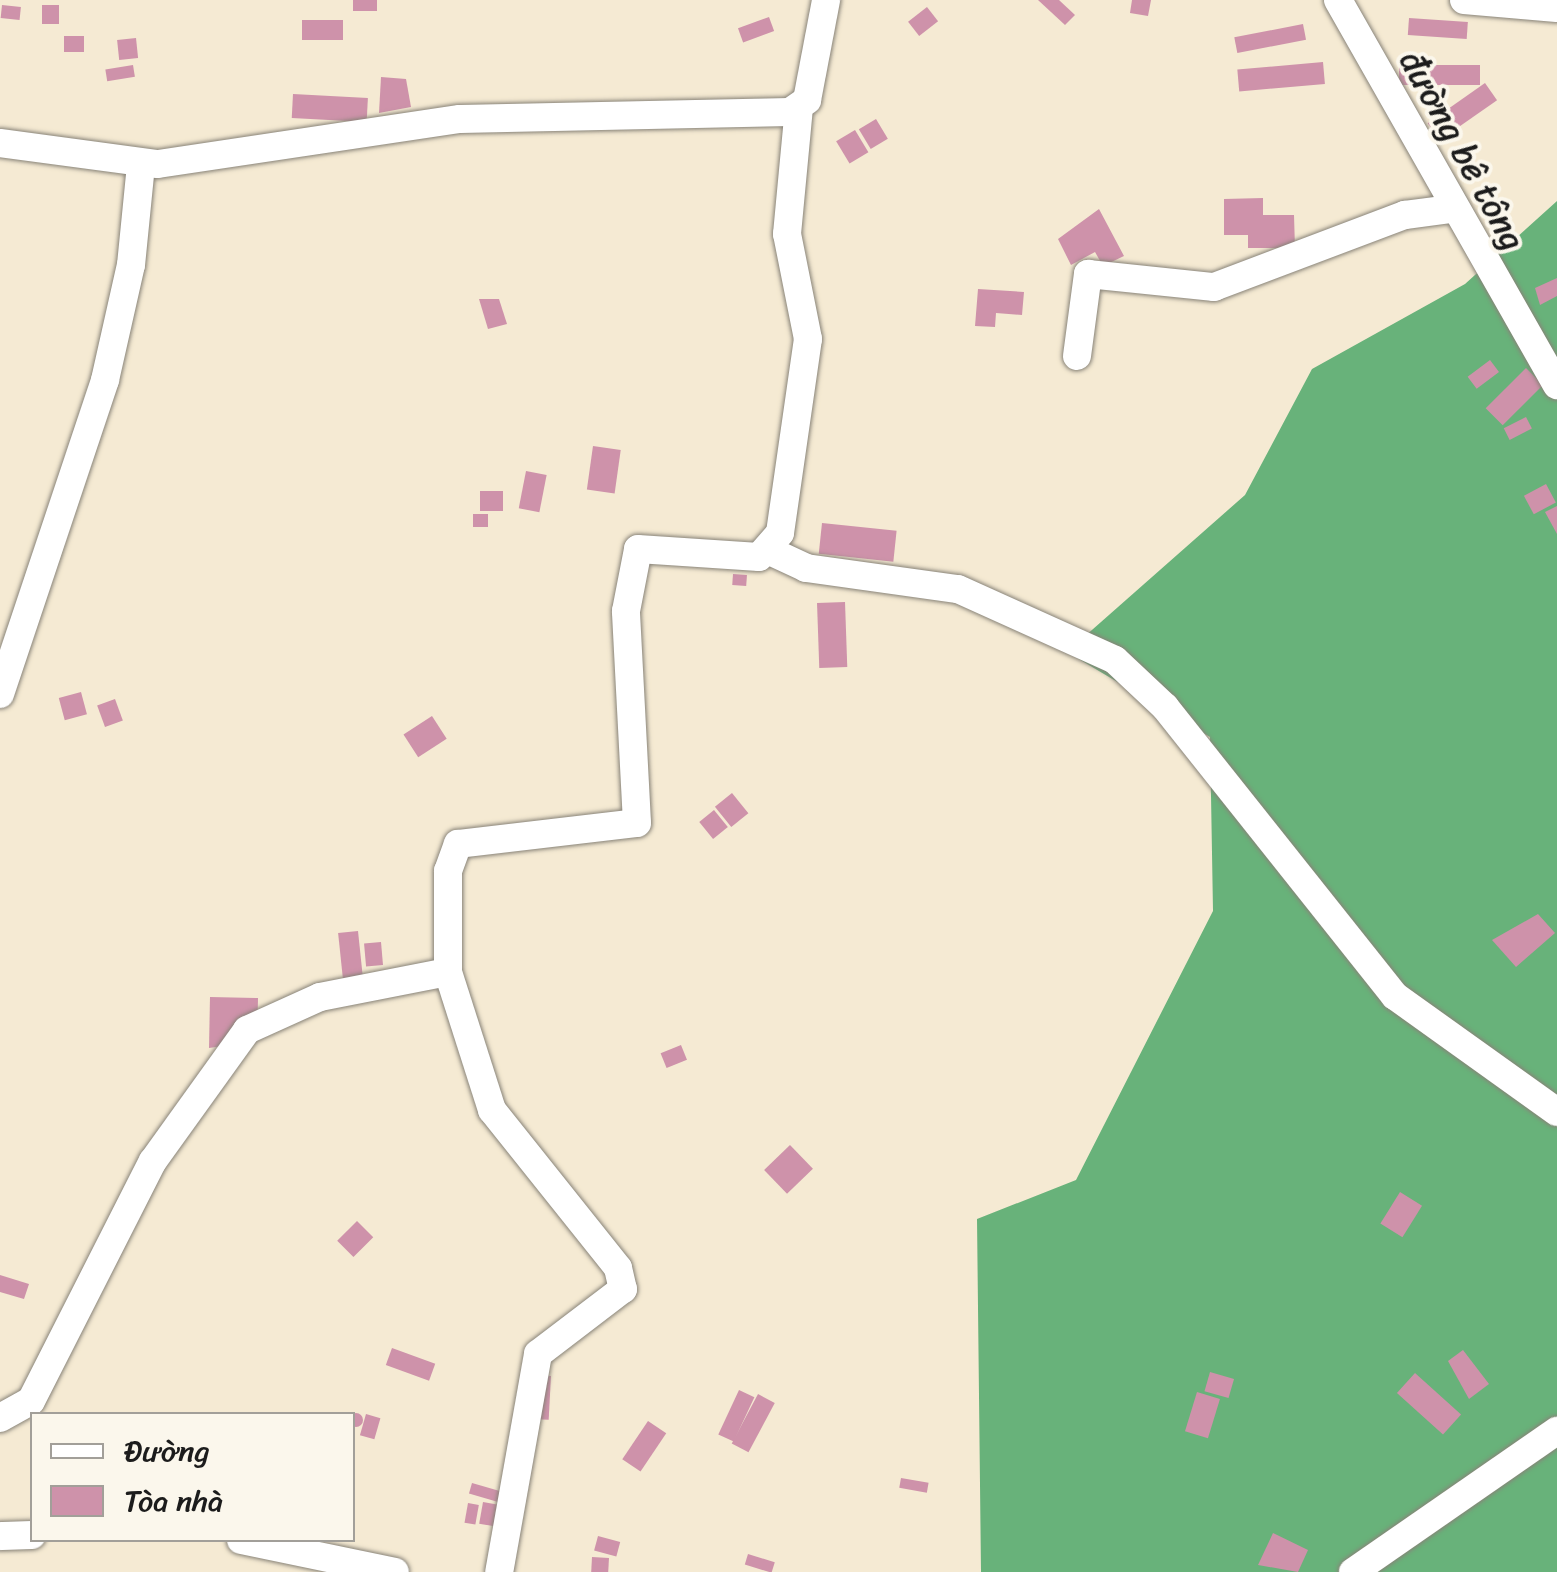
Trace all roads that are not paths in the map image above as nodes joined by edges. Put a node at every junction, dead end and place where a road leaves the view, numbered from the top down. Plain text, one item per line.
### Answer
1 (826, 0) edge
2 (1338, 0) edge
3 (1464, 0) edge
4 (1557, 8) edge
5 (799, 108) junction
6 (0, 143) edge
7 (140, 164) junction
8 (1450, 209) junction
9 (1077, 356) dead end
10 (1557, 385) edge
11 (772, 552) junction
12 (0, 694) edge
13 (448, 972) junction
14 (1557, 1112) edge
15 (0, 1418) edge
16 (1557, 1431) edge
17 (30, 1535) edge
18 (0, 1536) edge
19 (251, 1542) edge
20 (395, 1572) edge
21 (499, 1572) edge
22 (1353, 1572) edge

1 - 5 street
2 - 8 street, đường bê tông
3 - 4 street
5 - 7 street
5 - 11 street
6 - 7 street
7 - 12 street
8 - 9 street
8 - 10 street, đường bê tông
11 - 13 street
11 - 14 street
13 - 15 street
13 - 21 street
16 - 22 street
17 - 18 street
19 - 20 street

